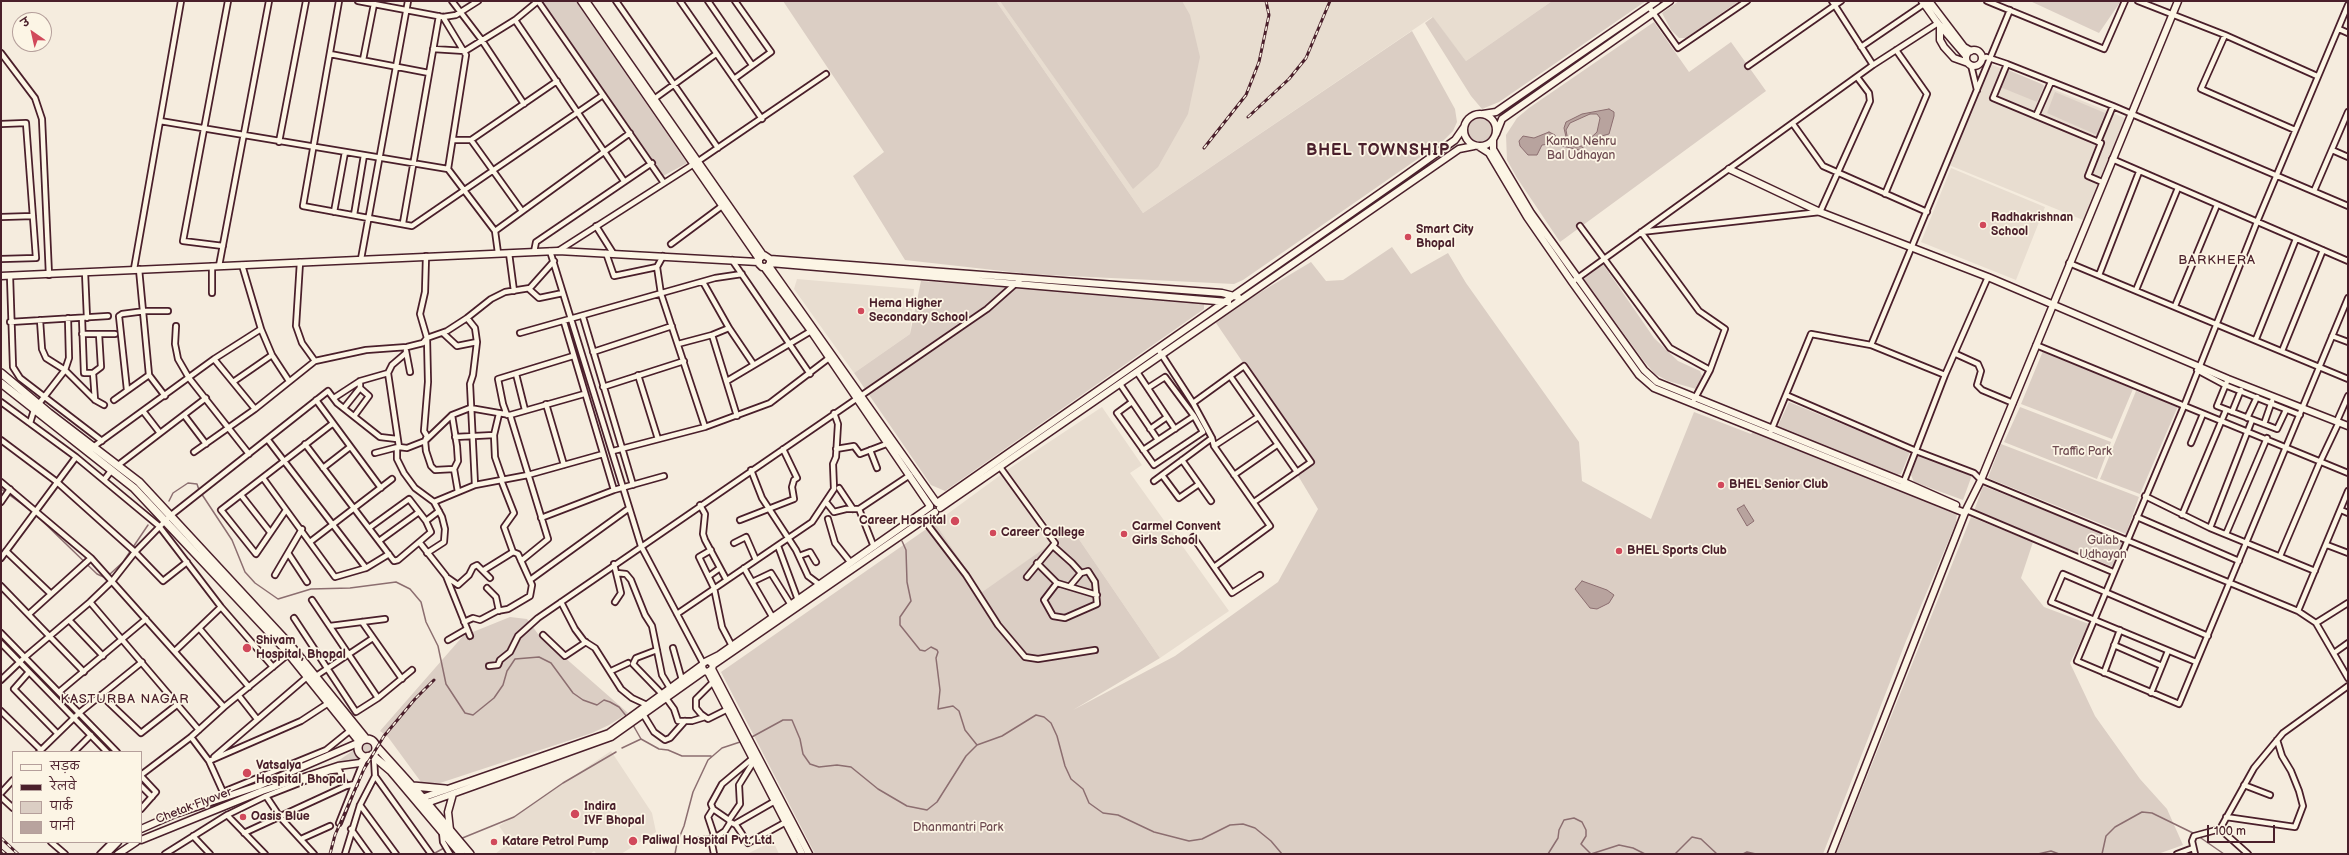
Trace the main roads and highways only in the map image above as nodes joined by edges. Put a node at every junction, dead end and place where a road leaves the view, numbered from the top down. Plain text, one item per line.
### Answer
1 (581, 1) edge
2 (586, 1) edge
3 (1657, 1) edge
4 (1670, 1) edge
5 (2178, 1) edge
6 (1925, 2) edge
7 (1939, 25) junction
8 (1971, 51) junction
9 (1966, 56) junction
10 (1970, 64) junction
11 (1483, 114) junction
12 (1464, 127) junction
13 (1494, 137) junction
14 (1476, 146) junction
15 (695, 163) junction
16 (1729, 170) road end
17 (1508, 179) junction
18 (760, 259) junction
19 (769, 264) junction
20 (1, 276) edge
21 (1235, 296) junction
22 (1244, 299) junction
23 (1227, 302) junction
24 (1235, 304) junction
25 (2051, 306) junction
26 (1184, 331) junction
27 (1188, 337) junction
28 (1160, 352) junction
29 (1, 373) edge
30 (1, 383) edge
31 (859, 396) junction
32 (1091, 400) junction
33 (1694, 401) junction
34 (2348, 426) edge
35 (114, 468) junction
36 (935, 506) junction
37 (1966, 511) junction
38 (291, 651) junction
39 (707, 666) junction
40 (664, 696) junction
41 (331, 701) junction
42 (634, 718) junction
43 (624, 725) junction
44 (353, 728) junction
45 (744, 735) junction
46 (363, 741) junction
47 (376, 746) junction
48 (750, 746) junction
49 (370, 757) junction
50 (762, 768) junction
51 (412, 786) junction
52 (445, 789) junction
53 (262, 791) junction
54 (454, 794) junction
55 (421, 801) junction
56 (142, 829) edge
57 (794, 832) junction
58 (447, 838) junction
59 (142, 840) edge
60 (117, 843) edge
61 (134, 843) edge
62 (458, 845) junction
63 (106, 854) edge
64 (118, 854) edge
65 (461, 854) edge
66 (470, 854) edge
67 (802, 854) edge
68 (809, 854) edge
69 (1831, 854) edge

1 - 15 main road
2 - 15 main road
3 - 11 main road
4 - 13 main road
5 - 25 main road
6 - 7 main road
6 - 8 main road
7 - 9 main road
7 - 10 main road
8 - 9 main road
8 - 10 main road
9 - 10 main road
11 - 12 main road
11 - 13 main road
12 - 14 main road
12 - 21 main road
13 - 14 main road
13 - 17 main road
14 - 17 main road
14 - 22 main road
15 - 18 main road
15 - 18 main road
16 - 25 main road
17 - 33 main road
17 - 33 main road
18 - 19 main road
18 - 19 main road
18 - 20 main road
19 - 21 main road
19 - 23 main road
19 - 31 main road
19 - 31 main road
21 - 22 main road
21 - 23 main road
22 - 24 main road
23 - 24 main road
23 - 26 main road
24 - 27 main road
25 - 34 main road
25 - 37 main road
26 - 27 main road
26 - 28 main road
27 - 28 main road
28 - 32 main road
28 - 32 main road
29 - 35 main road
30 - 35 main road
31 - 36 main road
31 - 36 main road
32 - 36 main road
32 - 36 main road
33 - 37 main road
35 - 38 main road
36 - 39 main road
36 - 39 main road
37 - 69 main road
38 - 41 main road
38 - 41 main road
39 - 40 main road
39 - 40 main road
39 - 45 main road
39 - 45 main road
40 - 42 main road
40 - 42 main road
41 - 44 main road
41 - 44 main road
42 - 43 main road
43 - 52 main road
43 - 54 main road
44 - 46 main road
45 - 48 main road
46 - 47 main road
46 - 49 main road
46 - 53 main road, Chetak Flyover
47 - 49 main road
47 - 51 main road
48 - 50 main road
48 - 50 main road
49 - 53 main road, Chetak Flyover
49 - 55 main road
50 - 57 main road
50 - 57 main road
51 - 52 main road
51 - 55 main road
52 - 55 main road
53 - 56 main road, Chetak Flyover
53 - 59 main road, Chetak Flyover
54 - 55 main road
54 - 58 main road
55 - 58 main road
57 - 67 main road
57 - 68 main road
58 - 62 main road
60 - 63 main road
61 - 64 main road
62 - 65 main road
62 - 66 main road

